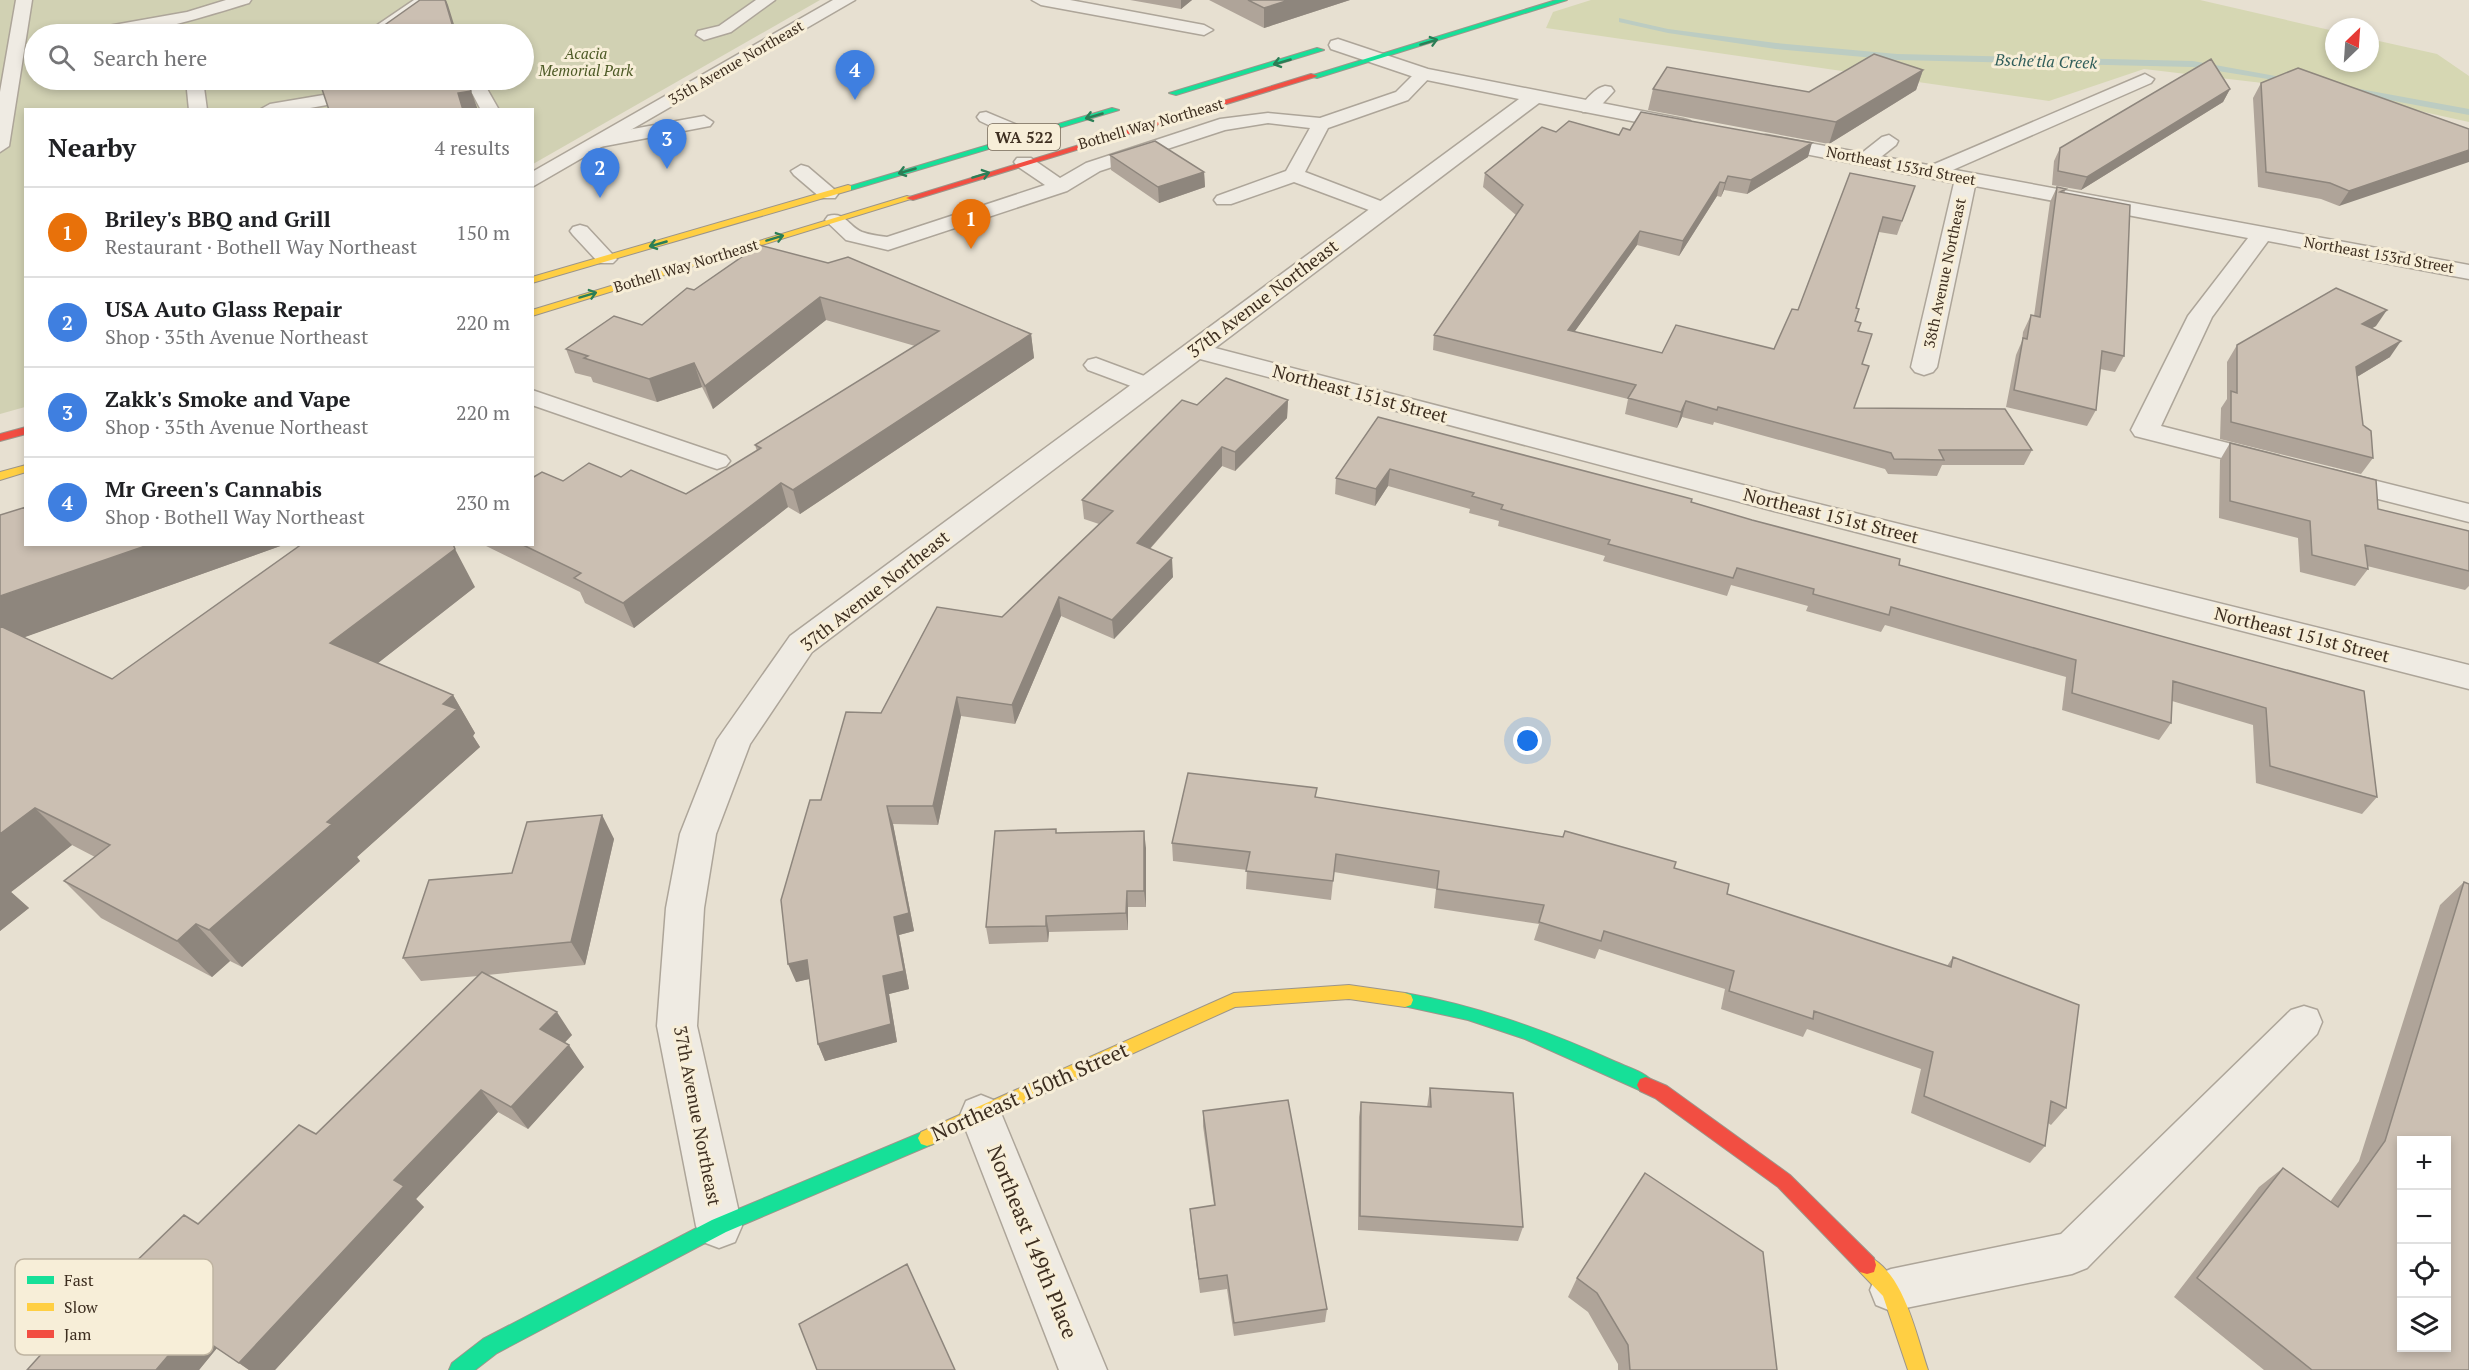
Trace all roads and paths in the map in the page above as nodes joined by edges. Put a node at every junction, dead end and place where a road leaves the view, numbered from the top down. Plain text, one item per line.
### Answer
1 (24, 0) edge
2 (243, 0) edge
3 (424, 0) edge
4 (767, 0) edge
5 (846, 0) edge
6 (1041, 0) edge
7 (1563, 0) edge
8 (188, 8) edge
9 (128, 24) edge
10 (189, 24) edge
11 (387, 24) edge
12 (1204, 30) dead end
13 (704, 34) dead end
14 (1359, 39) dead end
15 (24, 43) edge
16 (8, 45) edge
17 (1338, 45) junction
18 (1372, 58) junction
19 (1425, 74) junction
20 (2145, 79) dead end
21 (196, 90) edge
22 (296, 90) edge
23 (479, 90) edge
24 (383, 91) edge
25 (1605, 91) dead end
26 (1159, 97) dead end
27 (1534, 97) junction
28 (1126, 107) dead end
29 (198, 108) edge
30 (271, 108) edge
31 (276, 108) edge
32 (489, 108) edge
33 (1589, 108) junction
34 (986, 117) dead end
35 (704, 122) dead end
36 (1322, 124) junction
37 (1704, 129) edge
38 (1027, 136) junction
39 (1750, 138) edge
40 (600, 141) junction
41 (1889, 141) dead end
42 (0, 146) edge
43 (1865, 160) junction
44 (1024, 162) junction
45 (801, 171) dead end
46 (1932, 172) junction
47 (1294, 175) junction
48 (1966, 178) junction
49 (534, 180) edge
50 (1060, 187) junction
51 (828, 194) junction
52 (1224, 200) dead end
53 (1384, 209) junction
54 (835, 220) junction
55 (580, 231) dead end
56 (2262, 233) junction
57 (606, 259) junction
58 (2469, 272) edge
59 (534, 279) edge
60 (534, 297) edge
61 (534, 312) edge
62 (1194, 350) junction
63 (1096, 365) dead end
64 (1924, 367) dead end
65 (1147, 385) junction
66 (534, 399) edge
67 (24, 431) edge
68 (0, 438) edge
69 (717, 461) dead end
70 (24, 469) edge
71 (0, 476) edge
72 (2469, 513) edge
73 (2469, 677) edge
74 (2304, 1022) dead end
75 (981, 1115) junction
76 (719, 1226) junction
77 (1891, 1290) junction
78 (459, 1370) edge
79 (1083, 1370) edge
80 (1917, 1370) edge

1 - 16 lane
2 - 8 lane
3 - 11 lane
4 - 13 lane
5 - 40 street, 35th Avenue Northeast
6 - 12 street
18 -> 7 main road, Bothell Way Northeast / WA 522
8 - 9 lane
8 - 10 lane
14 - 17 main road, Bothell Way Northeast
15 - 16 lane
16 - 42 lane
17 - 18 street
17 -> 26 main road, Bothell Way Northeast
18 - 19 street
18 - 44 main road, Bothell Way Northeast / WA 522
19 - 27 street
19 - 36 lane
20 - 46 lane
21 - 29 lane
22 - 30 lane
23 - 32 lane
24 - 31 lane
25 - 33 lane
27 - 33 street
27 - 53 street, 37th Avenue Northeast
28 -> 38 main road, Bothell Way Northeast / WA 522
33 - 37 street
34 - 38 lane
35 - 40 lane
36 - 47 lane
36 - 50 lane
38 -> 51 main road, Bothell Way Northeast / WA 522
39 - 43 street, Northeast 153rd Street
40 - 49 street, 35th Avenue Northeast
41 - 43 lane
43 - 46 street, Northeast 153rd Street
44 - 50 lane
54 -> 44 main road, Bothell Way Northeast / WA 522
45 - 51 lane
46 - 48 street, Northeast 153rd Street
47 - 52 lane
47 - 53 lane
48 - 56 street, Northeast 153rd Street
48 - 64 street, 38th Avenue Northeast
50 - 54 lane
51 -> 57 main road, Bothell Way Northeast / WA 522
53 - 62 street, 37th Avenue Northeast
61 -> 54 main road, Bothell Way Northeast / WA 522
55 - 57 lane
56 - 58 street, Northeast 153rd Street
56 - 72 street
57 - 59 main road, Bothell Way Northeast / WA 522
57 - 60 main road
62 - 65 street, 37th Avenue Northeast
62 - 73 street, Northeast 151st Street
63 - 65 lane
65 - 76 street, 37th Avenue Northeast
66 - 69 lane
67 - 68 main road
70 - 71 main road
74 - 77 lane
75 - 76 main road, Northeast 150th Street
75 - 77 main road, Northeast 150th Street
75 - 79 street, Northeast 149th Place
76 - 78 main road, 37th Avenue Northeast
77 - 80 main road

